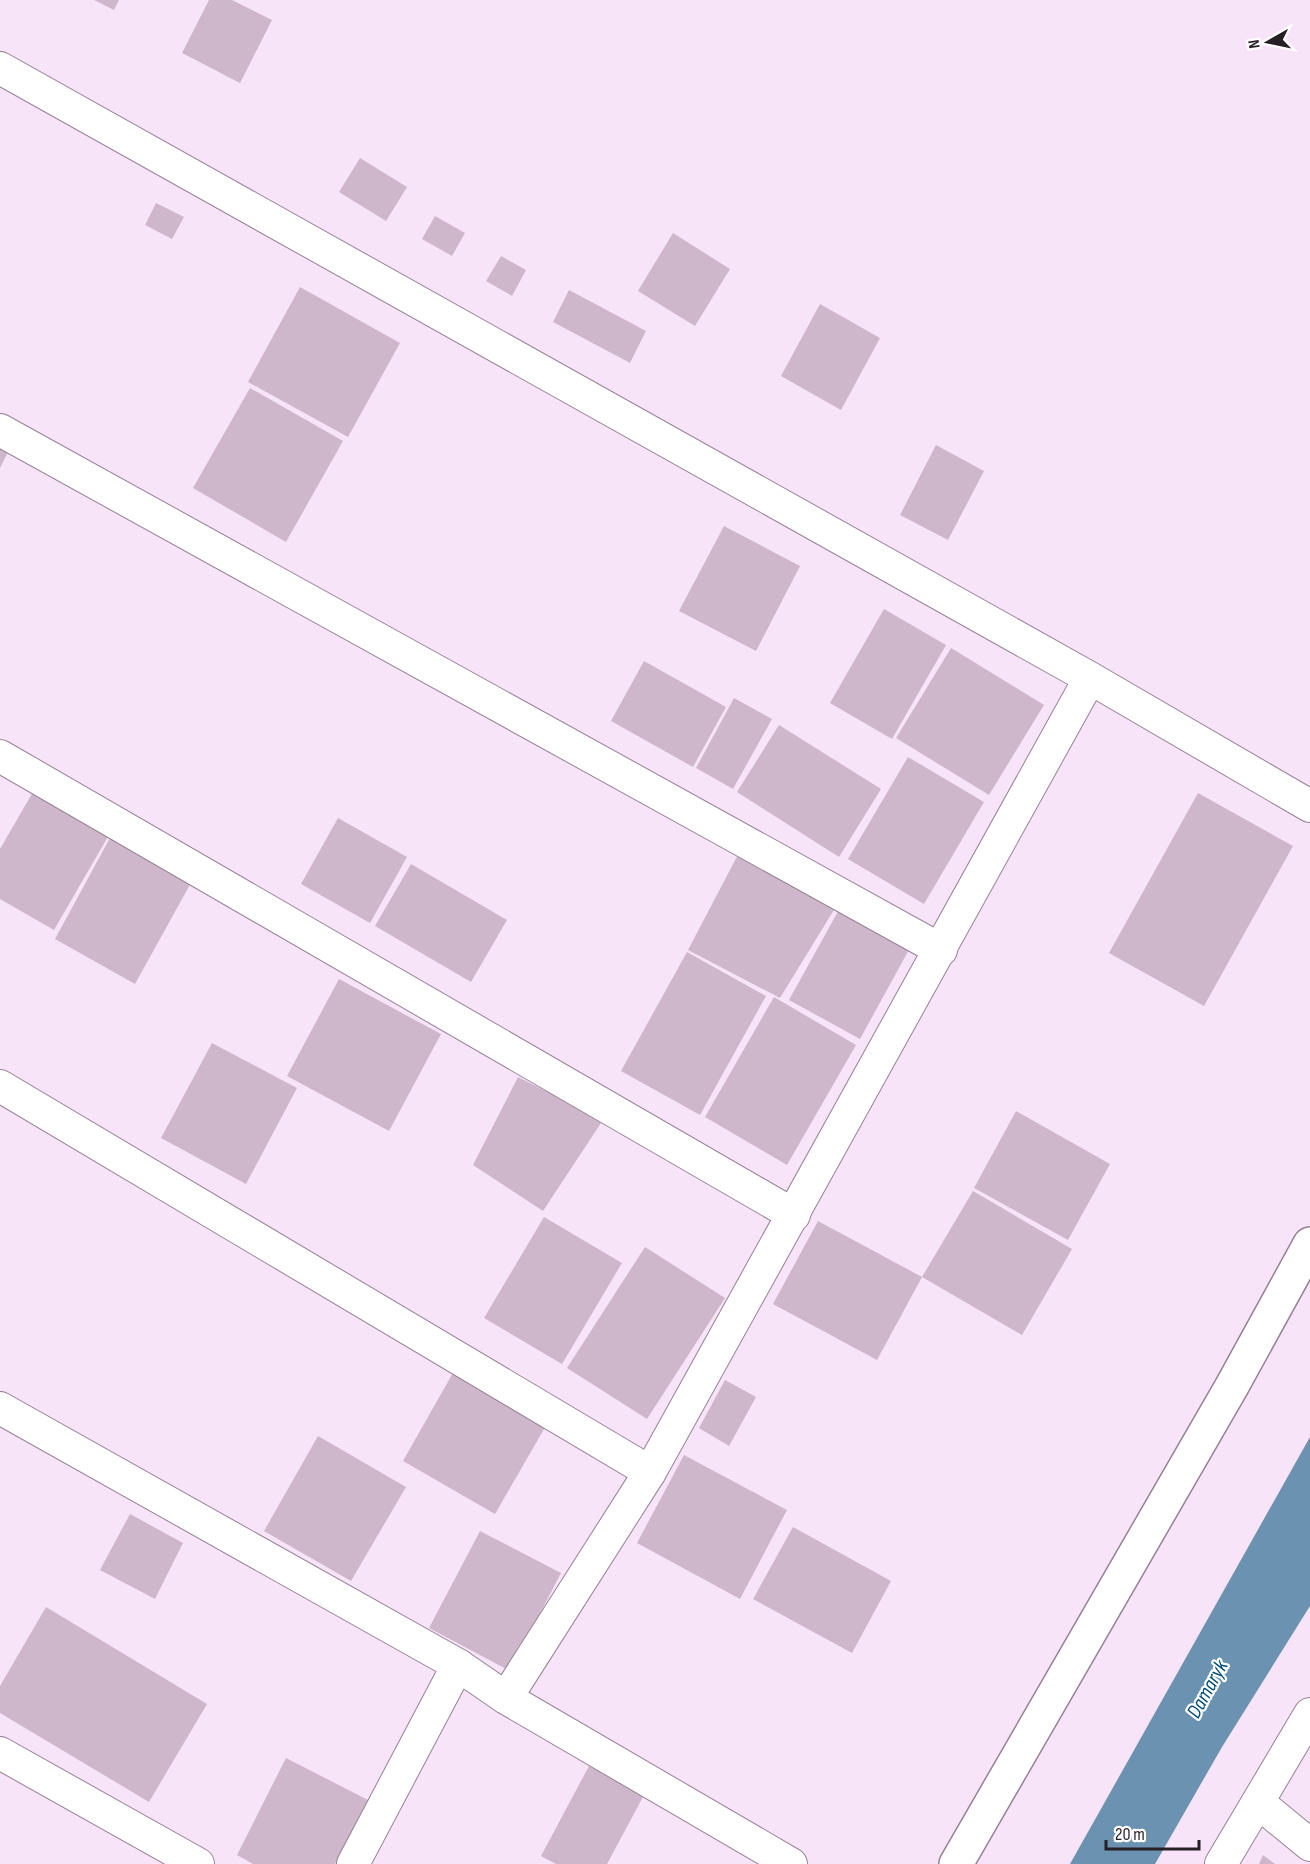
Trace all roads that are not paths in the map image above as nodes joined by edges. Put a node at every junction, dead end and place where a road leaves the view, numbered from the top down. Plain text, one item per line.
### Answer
1 (0, 68) edge
2 (0, 430) edge
3 (1090, 678) junction
4 (0, 756) edge
5 (1310, 806) edge
6 (941, 950) junction
7 (0, 1086) edge
8 (794, 1215) junction
9 (1310, 1244) edge
10 (0, 1408) edge
11 (650, 1472) junction
12 (458, 1665) junction
13 (506, 1698) junction
14 (1310, 1714) edge
15 (0, 1753) edge
16 (1259, 1803) junction
17 (1310, 1845) edge
18 (198, 1864) edge
19 (353, 1864) edge
20 (791, 1864) edge
21 (956, 1864) edge
22 (1221, 1864) edge

1 - 3 street
2 - 6 street
3 - 5 street
3 - 6 street
4 - 8 street
6 - 8 street
7 - 11 street
8 - 11 street
9 - 21 main road
10 - 12 street
11 - 13 street
12 - 13 street
12 - 19 street
13 - 20 street
14 - 16 street
15 - 18 street
16 - 17 street
16 - 22 street

